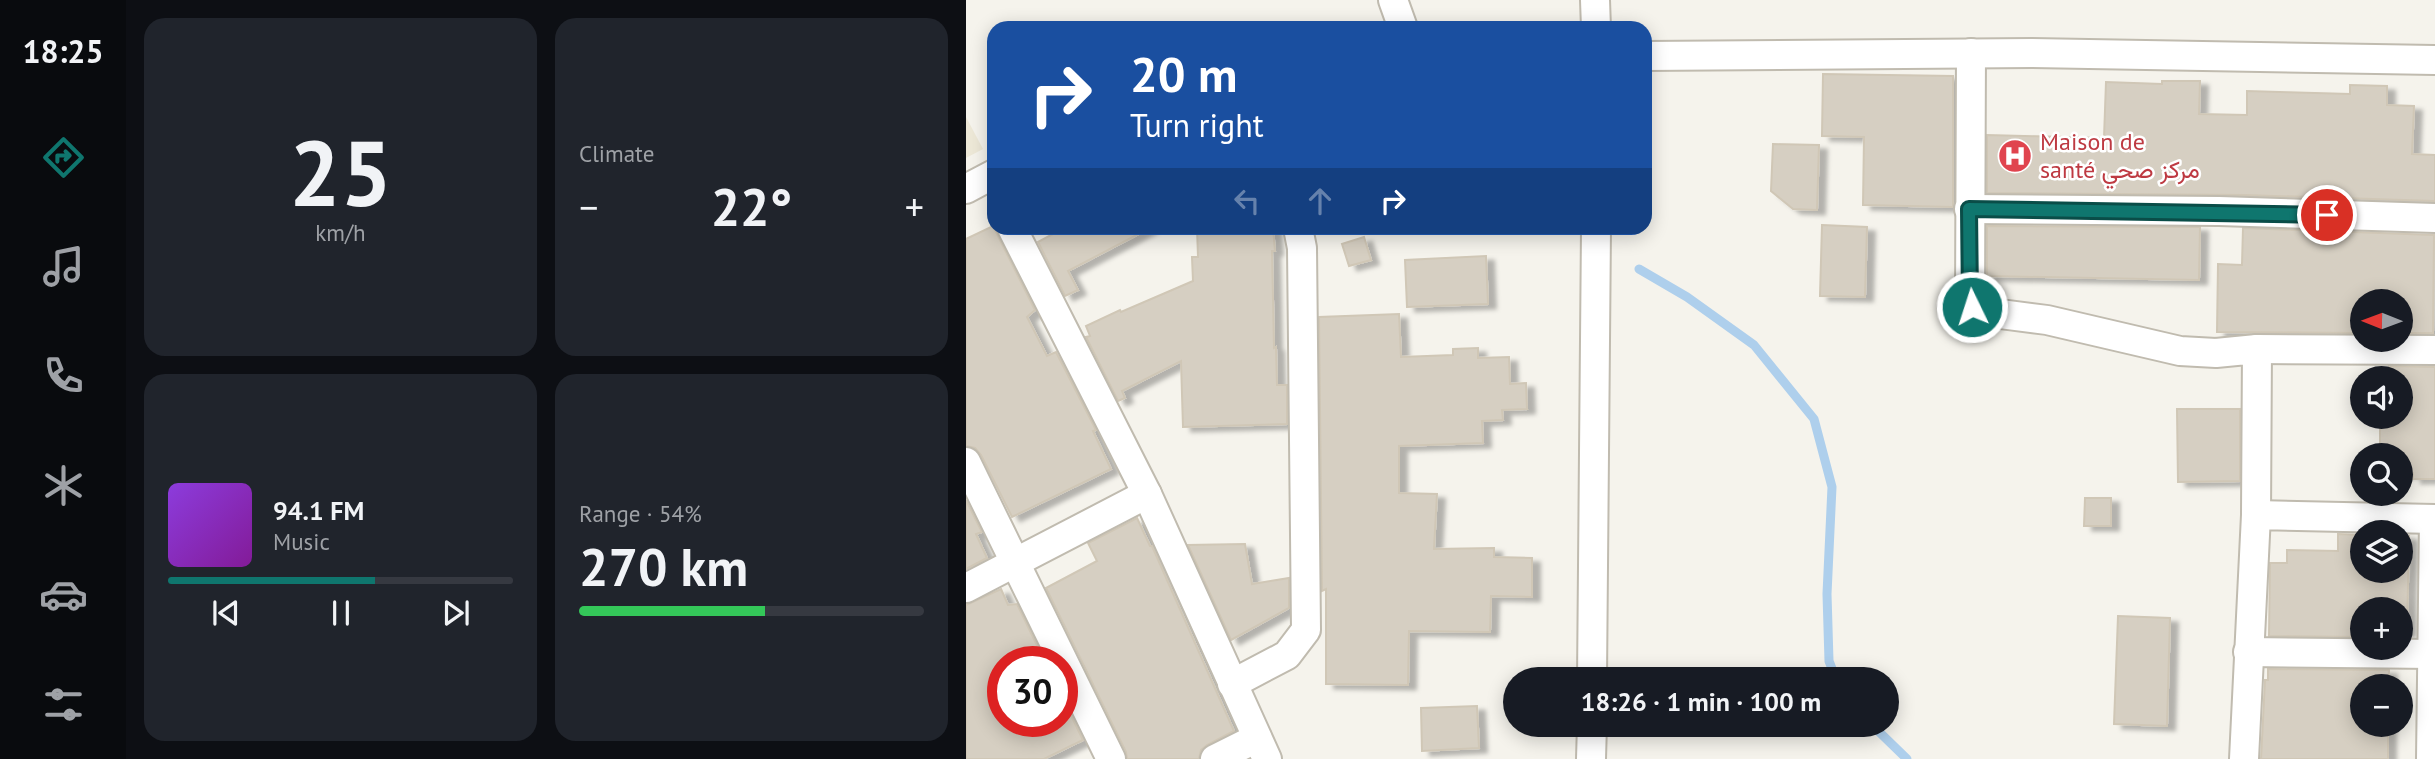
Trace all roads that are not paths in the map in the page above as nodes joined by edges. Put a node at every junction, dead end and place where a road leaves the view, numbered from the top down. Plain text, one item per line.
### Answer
1 (1393, 0) edge
2 (1595, 0) edge
3 (1400, 21) edge
4 (1596, 21) edge
5 (1971, 53) junction
6 (1652, 56) edge
7 (2435, 60) edge
8 (1969, 209) junction
9 (2435, 218) edge
10 (1016, 235) edge
11 (1299, 235) edge
12 (1595, 235) edge
13 (2257, 349) junction
14 (2435, 350) edge
15 (966, 462) edge
16 (1147, 494) junction
17 (2256, 515) junction
18 (2435, 519) edge
19 (1016, 563) junction
20 (966, 588) edge
21 (2248, 652) junction
22 (2434, 654) edge
23 (1592, 667) edge
24 (1232, 684) junction
25 (1592, 737) edge
26 (1262, 748) edge
27 (1111, 759) edge
28 (1215, 759) edge
29 (1591, 759) edge
30 (2244, 759) edge
31 (2431, 759) edge

1 - 3 street
2 - 4 street
5 - 6 street
5 - 7 street
5 - 8 street
8 - 9 street
8 - 13 street
10 - 16 street
11 - 24 street
12 - 23 street
13 - 14 street
13 - 17 street
15 - 19 street
16 - 19 street
16 - 24 street
17 - 18 street
17 - 21 street
18 - 22 street
19 - 20 street
19 - 27 street
21 - 22 street
21 - 30 street
22 - 31 street
24 - 26 street
25 - 29 street
26 - 28 street

